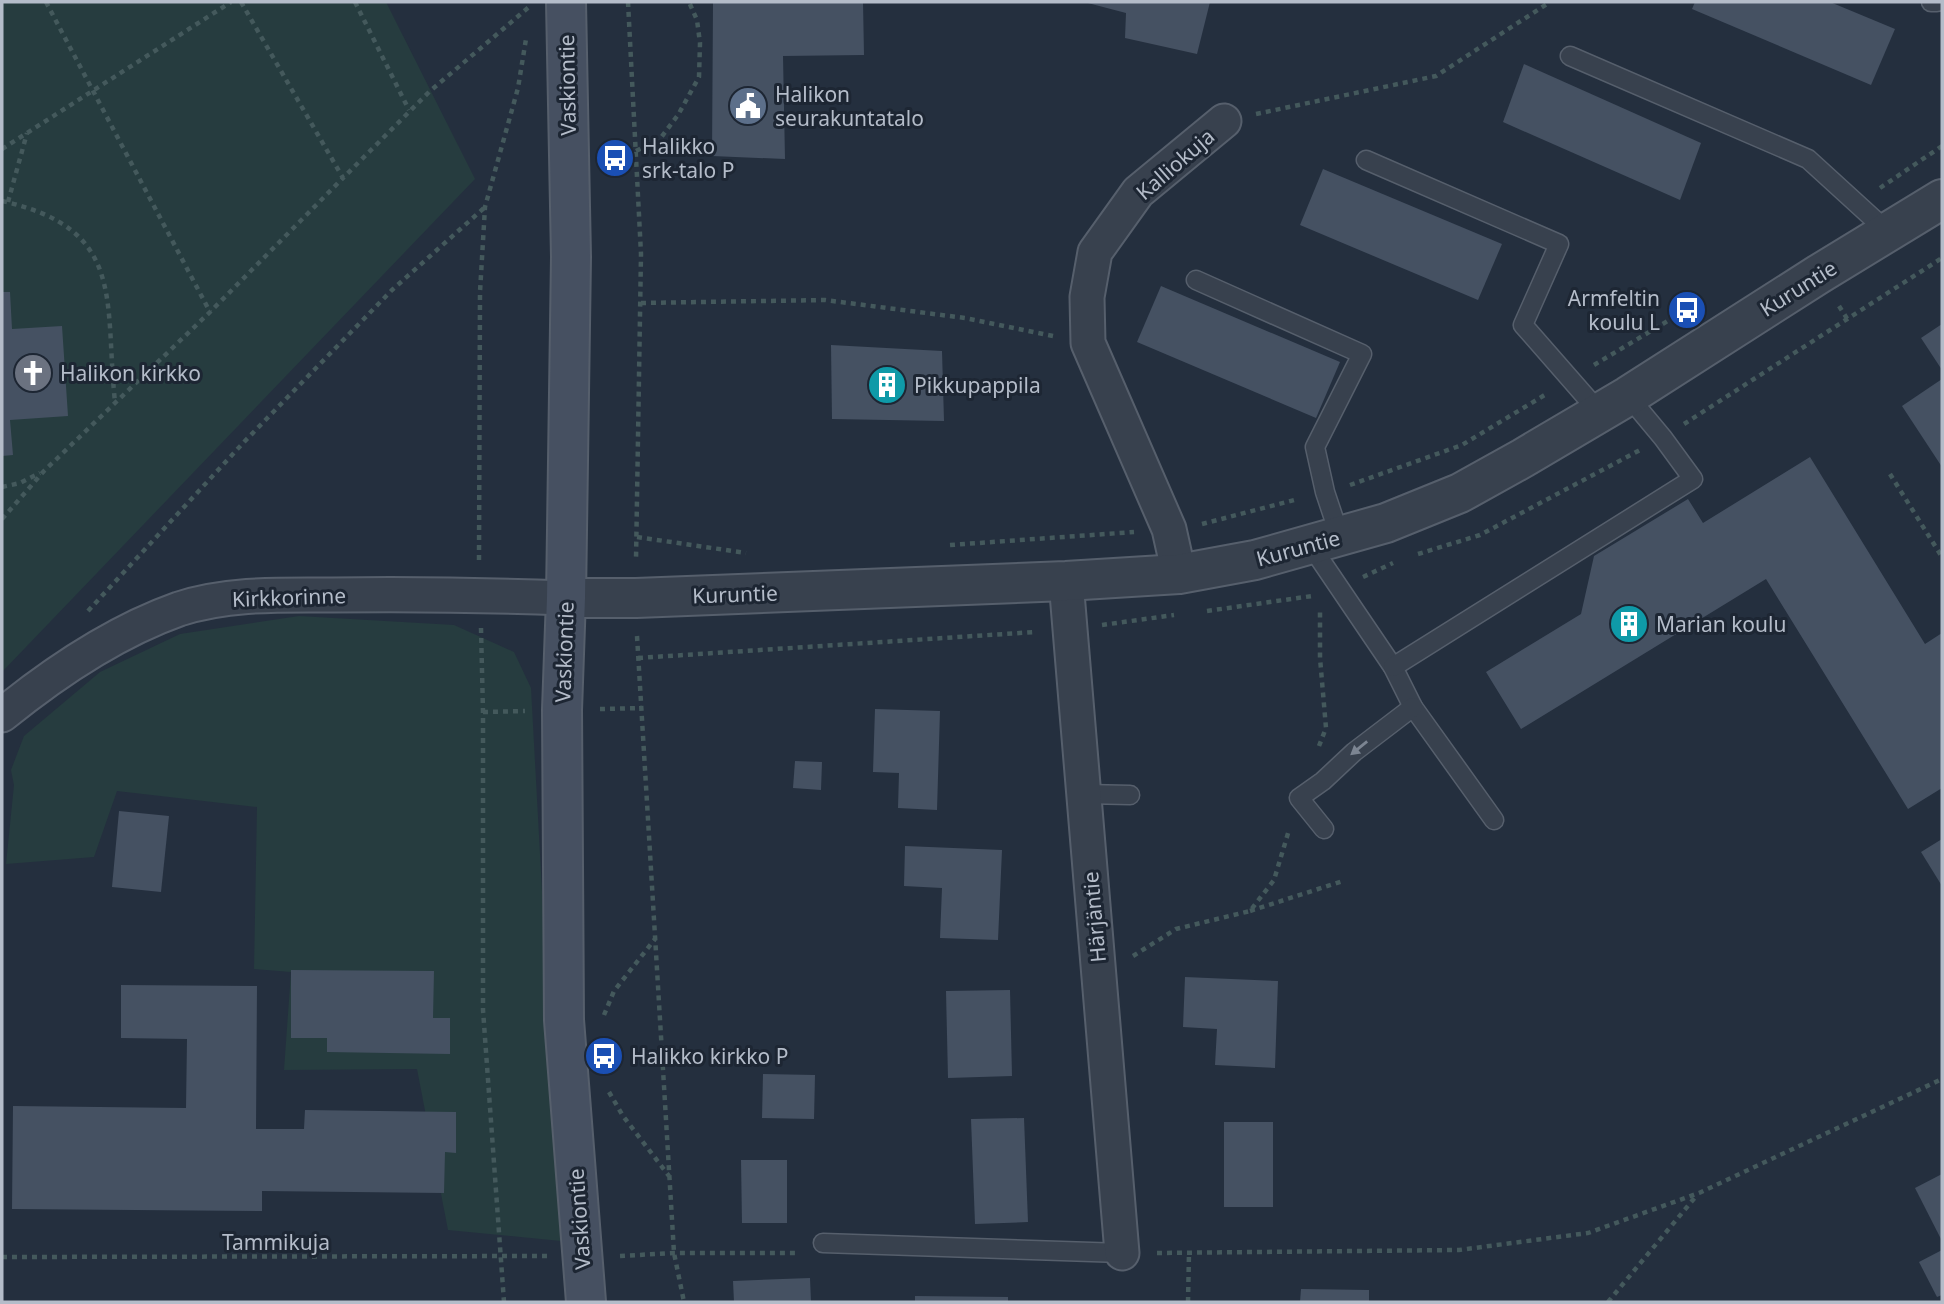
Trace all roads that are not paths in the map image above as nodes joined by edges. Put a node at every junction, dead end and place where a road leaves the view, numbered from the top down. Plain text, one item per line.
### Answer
1 (1931, 2) edge
2 (1937, 2) edge
3 (543, 3) edge
4 (1570, 56) dead end
5 (1224, 121) road end
6 (1366, 160) dead end
7 (1942, 199) edge
8 (1888, 232) junction
9 (1196, 280) dead end
10 (1614, 405) junction
11 (1325, 541) junction
12 (1179, 574) junction
13 (1066, 581) junction
14 (566, 598) junction
15 (1393, 667) junction
16 (1413, 707) junction
17 (2, 715) edge
18 (1084, 794) junction
19 (1130, 794) dead end
20 (1494, 820) dead end
21 (1324, 829) dead end
22 (823, 1243) dead end
23 (1122, 1253) joint
24 (586, 1302) edge

1 - 2 lane
3 - 14 main road, Vaskiontie
4 - 8 lane
5 - 12 street, Kalliokuja
6 - 10 lane
7 - 8 street, Kuruntie
8 - 10 street, Kuruntie
9 - 11 lane
10 - 11 street, Kuruntie
10 - 15 lane
11 - 12 street, Kuruntie
11 - 15 lane
12 - 13 street, Kuruntie
13 - 14 street, Kuruntie
13 - 18 street, Härjäntie
14 - 17 street, Kirkkorinne
14 - 24 main road, Vaskiontie
15 - 16 lane
16 - 20 lane
16 -> 21 lane
18 - 19 lane
18 - 23 street, Härjäntie
22 - 23 lane

